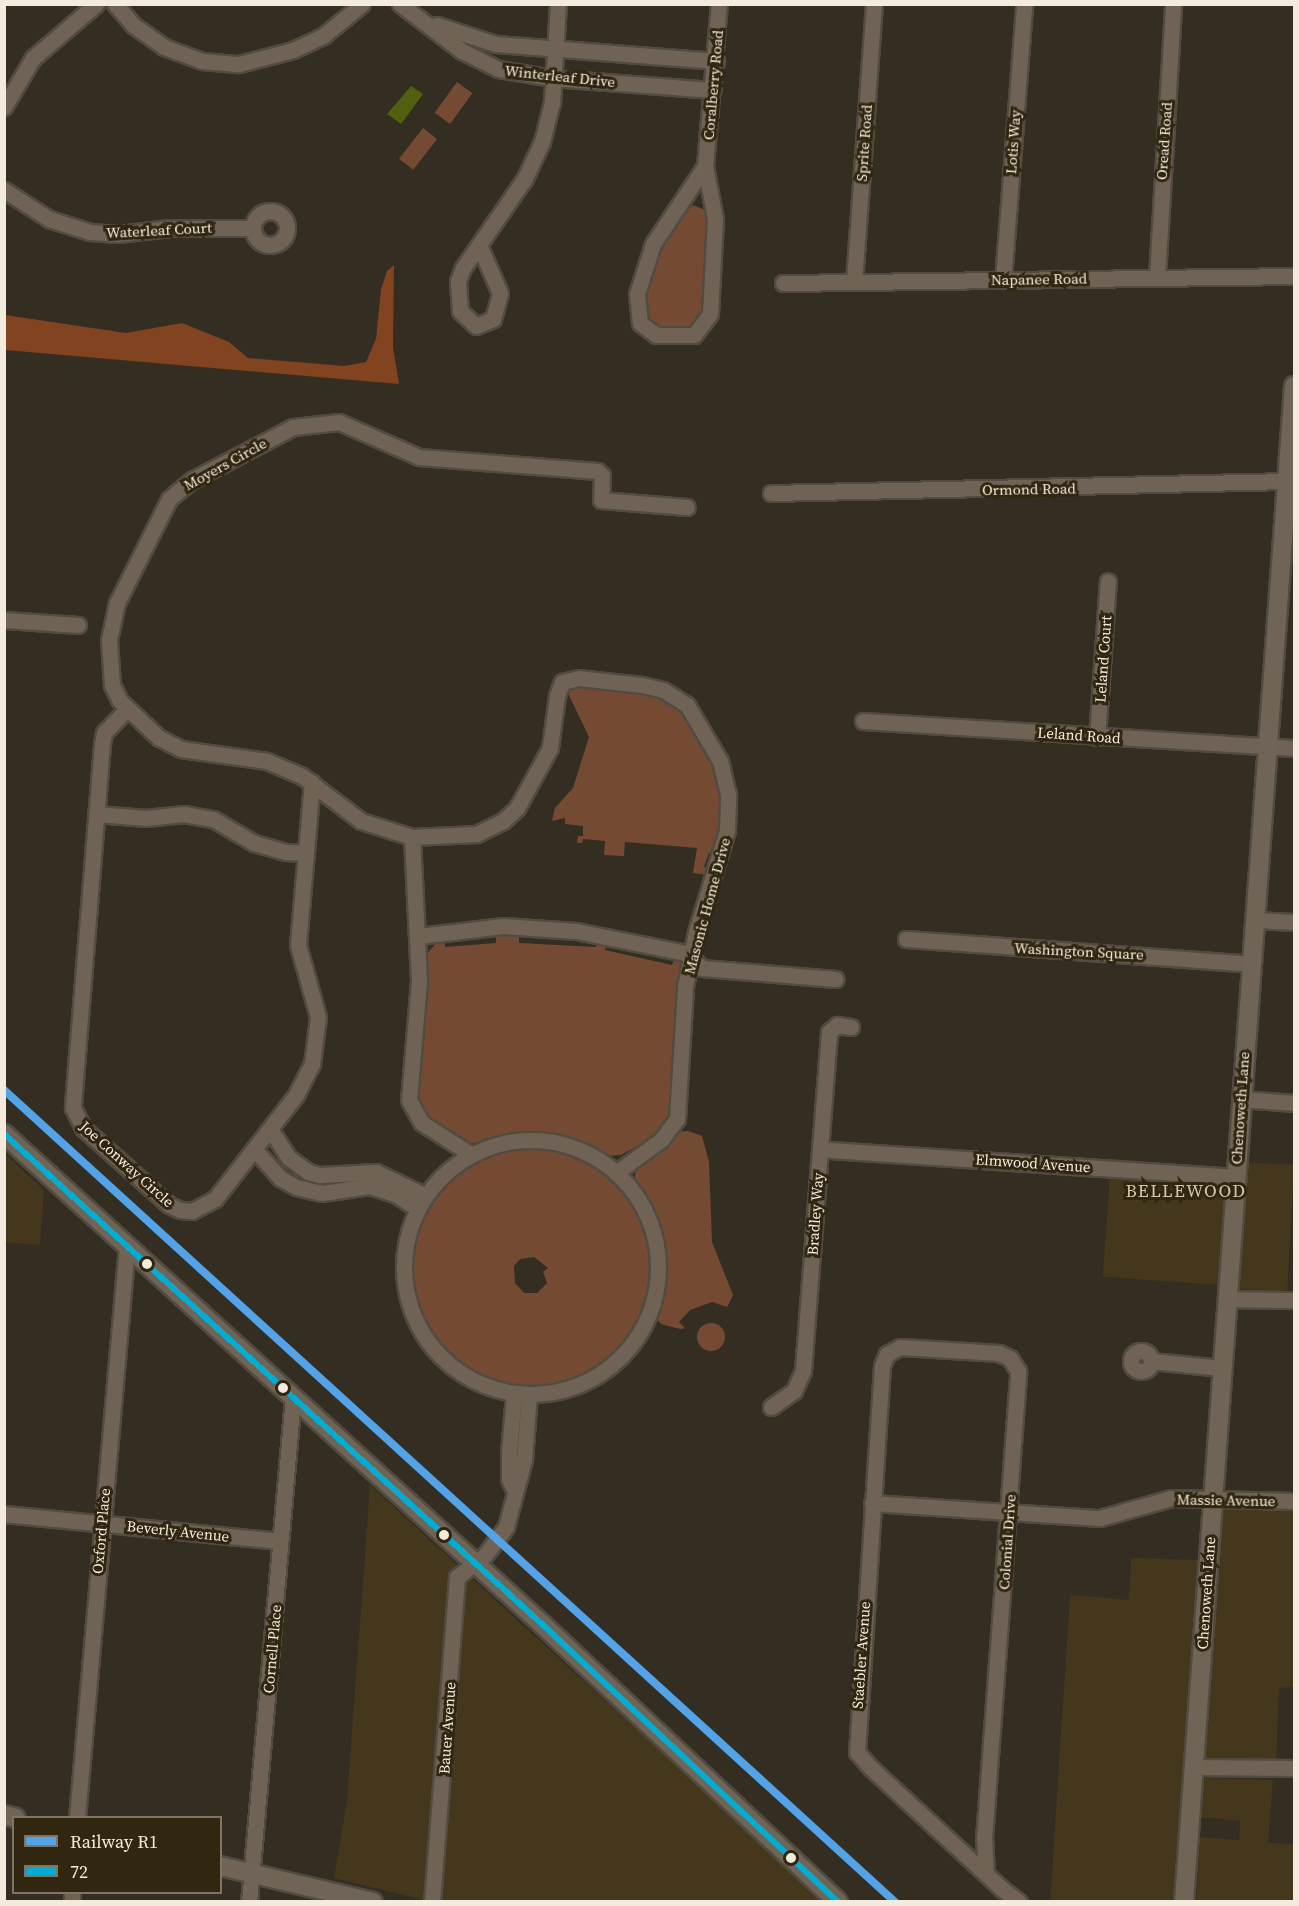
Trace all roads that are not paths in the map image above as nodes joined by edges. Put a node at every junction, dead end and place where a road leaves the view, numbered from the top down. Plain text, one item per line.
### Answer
1 (96, 4) edge
2 (115, 4) edge
3 (362, 4) edge
4 (400, 4) edge
5 (558, 4) edge
6 (719, 4) edge
7 (874, 4) edge
8 (1024, 4) edge
9 (1173, 4) edge
10 (423, 20) junction
11 (555, 50) junction
12 (716, 61) junction
13 (553, 78) junction
14 (713, 90) junction
15 (4, 107) edge
16 (705, 166) junction
17 (4, 190) edge
18 (684, 199) junction
19 (714, 210) junction
20 (253, 228) dead end
21 (479, 245) junction
22 (1294, 276) edge
23 (1157, 277) junction
24 (1003, 279) junction
25 (854, 282) junction
26 (783, 283) dead end
27 (1294, 386) edge
28 (1287, 481) junction
29 (771, 493) dead end
30 (687, 507) dead end
31 (1108, 581) dead end
32 (4, 620) edge
33 (78, 625) dead end
34 (127, 709) junction
35 (863, 721) dead end
36 (1097, 737) junction
37 (1267, 747) junction
38 (1294, 748) edge
39 (312, 783) junction
40 (96, 814) junction
41 (412, 837) junction
42 (306, 853) junction
43 (1254, 920) junction
44 (1294, 922) edge
45 (419, 936) junction
46 (906, 939) dead end
47 (691, 960) junction
48 (1251, 964) junction
49 (836, 979) dead end
50 (851, 1026) dead end
51 (1241, 1099) junction
52 (1294, 1103) edge
53 (270, 1129) junction
54 (4, 1134) edge
55 (254, 1149) junction
56 (830, 1150) dead end
57 (472, 1155) junction
58 (617, 1172) junction
59 (1236, 1177) junction
60 (422, 1202) junction
61 (127, 1245) junction
62 (1227, 1299) junction
63 (1294, 1300) edge
64 (900, 1347) joint
65 (1151, 1361) dead end
66 (1222, 1368) junction
67 (293, 1397) junction
68 (524, 1397) junction
69 (771, 1407) dead end
70 (517, 1450) junction
71 (1212, 1497) junction
72 (1294, 1501) edge
73 (872, 1503) junction
74 (1009, 1513) junction
75 (4, 1514) edge
76 (102, 1523) junction
77 (280, 1541) junction
78 (475, 1563) junction
79 (1192, 1767) junction
80 (1294, 1768) edge
81 (77, 1816) edge
82 (984, 1839) junction
83 (958, 1849) junction
84 (222, 1866) edge
85 (252, 1873) junction
86 (986, 1874) junction
87 (249, 1902) edge
88 (373, 1902) edge
89 (432, 1902) edge
90 (838, 1902) edge
91 (1019, 1902) edge
92 (1184, 1902) edge

1 - 15 street
2 - 3 street
4 - 10 street, Winterleaf Drive
5 - 11 street
6 - 12 street, Coralberry Road
7 - 25 street, Sprite Road
8 - 24 street, Lotis Way
9 - 23 street, Oread Road
10 - 11 street, Winterleaf Drive
10 - 13 street, Winterleaf Drive
11 - 12 street, Winterleaf Drive
11 - 13 street
12 - 14 street, Coralberry Road
13 - 14 street, Winterleaf Drive
13 - 21 street
14 - 16 street, Coralberry Road
16 - 18 street, Coralberry Road
16 - 19 street, Coralberry Road
17 - 20 street, Waterleaf Court
18 - 19 street
18 - 19 street, Coralberry Road
21 - 21 street
22 - 23 street, Napanee Road
23 - 24 street, Napanee Road
24 - 25 street, Napanee Road
25 - 26 street, Napanee Road
27 - 28 main road, Chenoweth Lane
28 - 29 street, Ormond Road
28 - 37 main road, Chenoweth Lane
30 - 34 street, Moyers Circle
31 - 36 street, Leland Court
32 - 33 street
34 - 39 street, Moyers Circle
34 - 40 street, Joe Conway Circle
35 - 36 street, Leland Road
36 - 37 street, Leland Road
37 - 38 street, Leland Road
37 - 43 main road, Chenoweth Lane
39 - 41 street, Moyers Circle
39 - 42 street, Joe Conway Circle
40 - 42 street
40 - 55 street, Joe Conway Circle
41 - 45 street
41 - 47 street, Masonic Home Drive
42 - 53 street, Joe Conway Circle
43 - 44 street
43 - 48 main road, Chenoweth Lane
45 - 47 street
45 - 57 street
46 - 48 street, Washington Square
47 - 49 street
47 - 58 street, Masonic Home Drive
48 - 51 main road, Chenoweth Lane
50 - 69 street, Bradley Way
51 - 52 street
51 - 59 main road, Chenoweth Lane
53 - 55 street, Joe Conway Circle
53 - 60 street
54 - 61 main road
55 - 60 street
56 - 59 street, Elmwood Avenue
57 - 58 street
57 - 60 street
58 - 68 street
59 - 62 main road, Chenoweth Lane
60 - 68 street
61 - 67 main road
61 - 76 street, Oxford Place
62 - 63 street
62 - 66 main road, Chenoweth Lane
64 - 73 street, Staebler Avenue
64 - 74 street, Colonial Drive
65 - 66 street
66 - 71 main road, Chenoweth Lane
67 - 77 street, Cornell Place
67 - 78 main road
68 - 70 street
68 - 70 street
70 - 78 street
71 - 72 street, Massie Avenue
71 - 74 street, Massie Avenue
71 - 79 main road, Chenoweth Lane
73 - 74 street, Massie Avenue
73 - 83 street, Staebler Avenue
74 - 82 street, Colonial Drive
75 - 76 street, Beverly Avenue
76 - 77 street, Beverly Avenue
76 - 81 street, Oxford Place
77 - 85 street, Cornell Place
78 - 89 street, Bauer Avenue
78 - 90 main road
79 - 80 street
79 - 92 main road, Chenoweth Lane
82 - 83 street
82 - 86 street, Colonial Drive
83 - 86 street, Staebler Avenue
84 - 85 main road
85 - 87 street, Cornell Place
85 - 88 main road
86 - 91 street, Staebler Avenue

